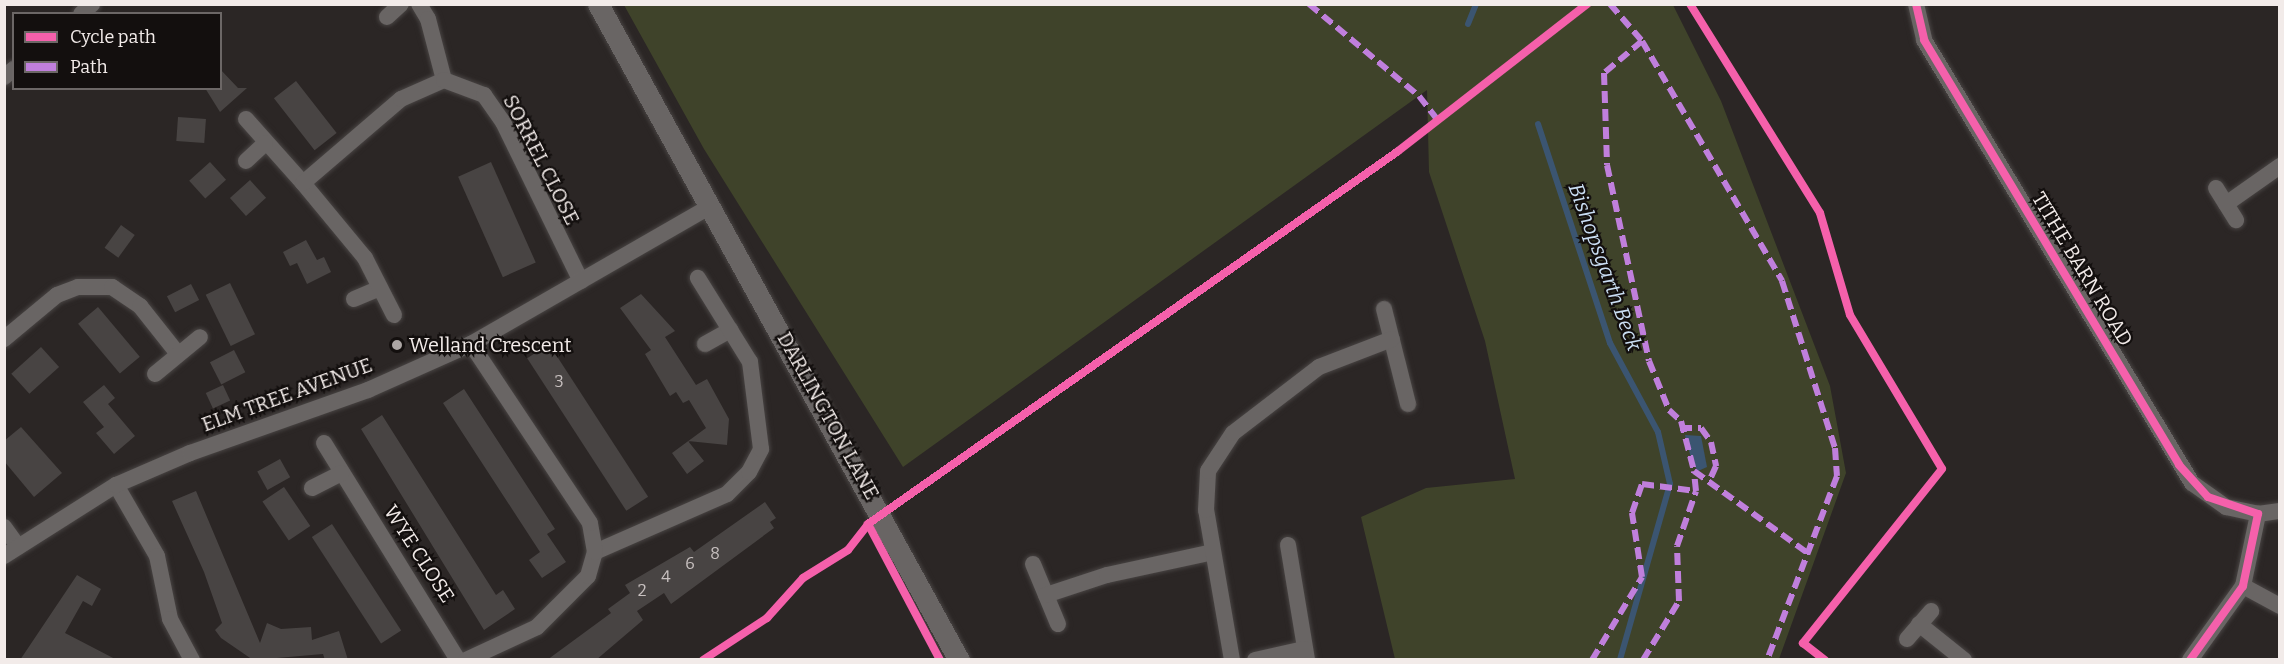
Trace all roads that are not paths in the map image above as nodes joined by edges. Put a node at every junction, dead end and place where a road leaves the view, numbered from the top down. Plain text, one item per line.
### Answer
1 (401, 4) edge
2 (419, 4) edge
3 (598, 4) edge
4 (1916, 4) edge
5 (387, 17) dead end
6 (444, 80) junction
7 (246, 119) dead end
8 (265, 143) junction
9 (246, 161) dead end
10 (2280, 166) edge
11 (303, 183) junction
12 (2216, 188) dead end
13 (2226, 204) junction
14 (711, 206) junction
15 (2236, 220) dead end
16 (698, 278) dead end
17 (581, 281) junction
18 (380, 288) junction
19 (354, 299) dead end
20 (1384, 309) dead end
21 (394, 315) dead end
22 (730, 330) junction
23 (200, 337) dead end
24 (4, 339) edge
25 (1392, 339) junction
26 (471, 344) junction
27 (705, 344) dead end
28 (178, 354) junction
29 (155, 374) dead end
30 (1408, 404) dead end
31 (324, 443) dead end
32 (341, 473) junction
33 (116, 485) junction
34 (312, 488) dead end
35 (2280, 511) edge
36 (2258, 514) junction
37 (4, 527) edge
38 (1288, 545) dead end
39 (11, 551) edge
40 (595, 552) junction
41 (1213, 552) junction
42 (1033, 564) dead end
43 (2243, 586) junction
44 (1046, 595) junction
45 (2280, 606) edge
46 (1930, 610) dead end
47 (1058, 624) dead end
48 (1919, 624) junction
49 (1907, 639) dead end
50 (1306, 654) edge
51 (192, 660) edge
52 (458, 660) edge
53 (465, 660) edge
54 (959, 660) edge
55 (1232, 660) edge
56 (1255, 660) edge
57 (1964, 660) edge
58 (2190, 660) edge

1 - 5 street
2 - 6 street
3 - 14 street, DARLINGTON LANE
4 - 36 street, TITHE BARN ROAD
6 - 11 street
6 - 17 street, SORREL CLOSE
7 - 8 street
8 - 9 street
8 - 11 street
10 - 13 street
11 - 18 street
12 - 13 street
13 - 15 street
14 - 17 street, ELM TREE AVENUE
14 - 54 street, DARLINGTON LANE
16 - 22 street
17 - 26 street, ELM TREE AVENUE
18 - 19 street
18 - 21 street
20 - 25 street
22 - 27 street
22 - 40 street
23 - 28 street
24 - 28 street
25 - 30 street
25 - 41 street
26 - 33 street, ELM TREE AVENUE
26 - 40 street
28 - 29 street
31 - 32 street, WYE CLOSE
32 - 34 street
32 - 52 street, WYE CLOSE
33 - 39 street, ELM TREE AVENUE
33 - 51 street
35 - 36 street, TITHE BARN ROAD
36 - 43 street
37 - 39 street
38 - 50 street
40 - 53 street
41 - 44 street
41 - 55 street
42 - 44 street
43 - 45 street
43 - 58 street
44 - 47 street
46 - 48 street
48 - 49 street
48 - 57 street
50 - 56 street

